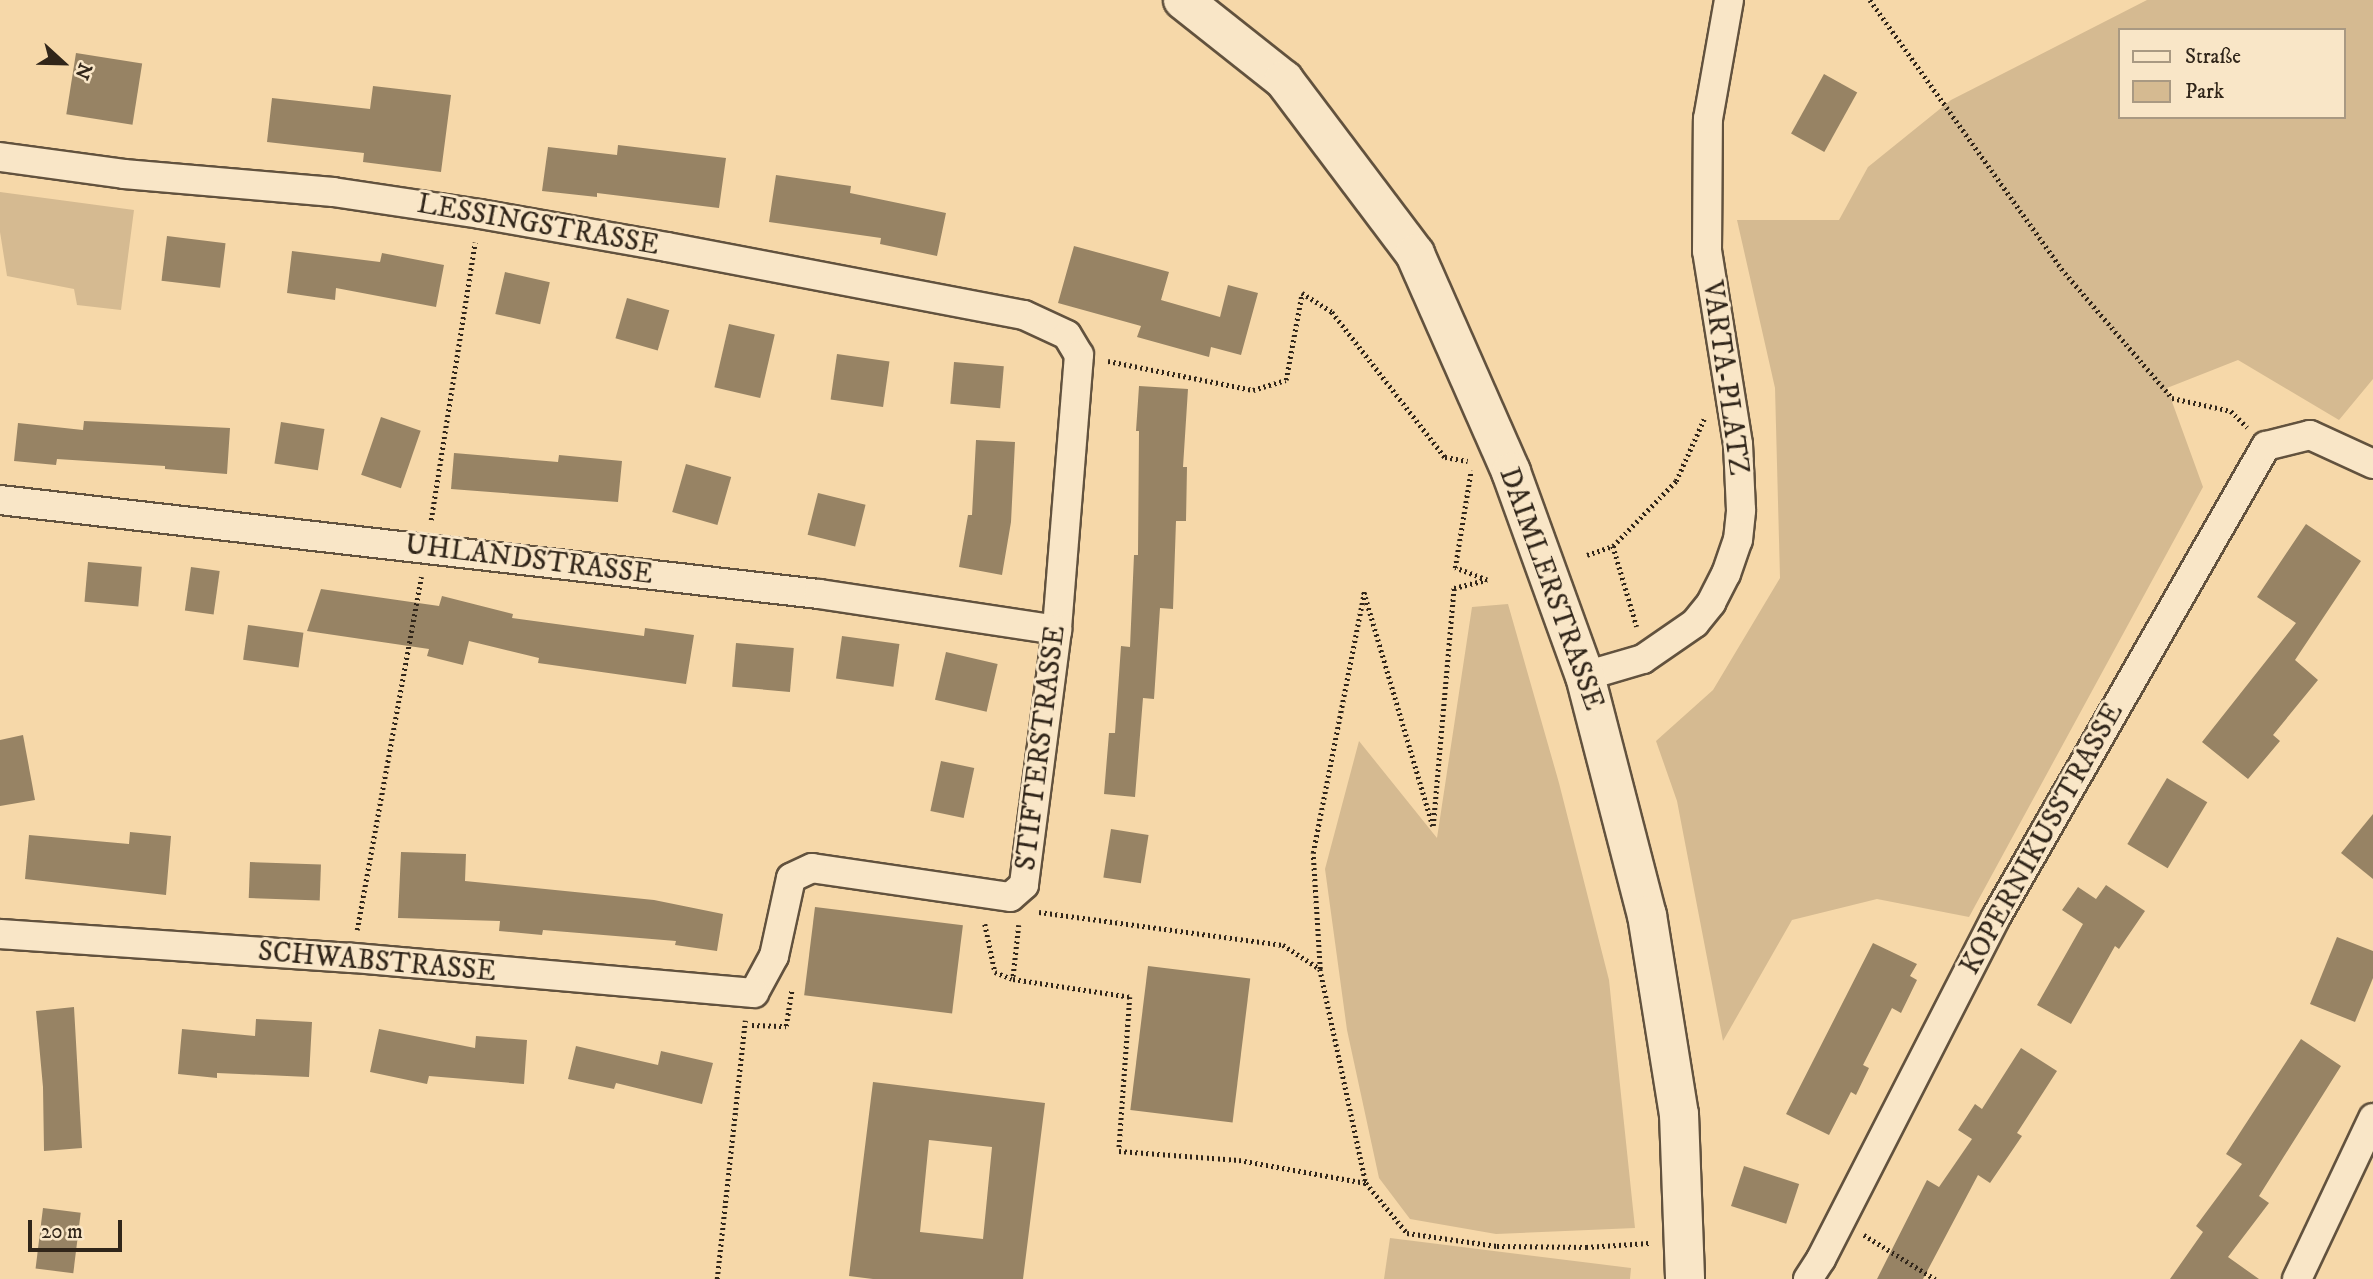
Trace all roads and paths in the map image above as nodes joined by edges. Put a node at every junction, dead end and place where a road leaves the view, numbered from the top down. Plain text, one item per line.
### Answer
1 (1184, 0) edge
2 (1729, 0) edge
3 (1870, 0) edge
4 (0, 157) edge
5 (480, 214) junction
6 (1073, 345) junction
7 (1729, 389) junction
8 (2266, 446) junction
9 (2373, 464) edge
10 (0, 500) edge
11 (1613, 546) junction
12 (427, 549) junction
13 (1587, 555) dead end
14 (1631, 600) dead end
15 (1057, 629) junction
16 (1586, 676) junction
17 (1020, 908) junction
18 (1040, 912) junction
19 (985, 922) dead end
20 (0, 934) edge
21 (352, 958) junction
22 (1321, 969) junction
23 (1013, 979) junction
24 (792, 985) dead end
25 (754, 993) junction
26 (744, 1025) junction
27 (2373, 1118) edge
28 (1366, 1183) junction
29 (1840, 1220) junction
30 (1685, 1261) edge
31 (717, 1279) edge
32 (1808, 1279) edge
33 (1935, 1279) edge
34 (2297, 1279) edge

1 - 16 main road, DAIMLERSTRASSE
2 - 7 street, VARTA-PLATZ
3 - 8 path
4 - 5 street, LESSINGSTRASSE
5 - 6 street, LESSINGSTRASSE
5 - 12 path
6 - 15 street, STIFTERSTRASSE
6 - 22 path
7 - 11 path
7 - 16 street, VARTA-PLATZ
8 - 9 street
8 - 29 street, KOPERNIKUSSTRASSE
10 - 12 street, UHLANDSTRASSE
11 - 13 path
11 - 14 path
12 - 15 street, UHLANDSTRASSE
12 - 21 path
15 - 17 street, STIFTERSTRASSE
16 - 30 main road, DAIMLERSTRASSE
17 - 18 path
17 - 18 path
17 - 23 path
17 - 25 street, STIFTERSTRASSE
18 - 22 path
19 - 23 path
20 - 21 street, SCHWABSTRASSE
21 - 25 street, SCHWABSTRASSE
22 - 28 path
23 - 28 path
24 - 26 path
25 - 26 path
26 - 31 path
27 - 34 street
28 - 30 path
29 - 32 street, KOPERNIKUSSTRASSE
29 - 33 path

